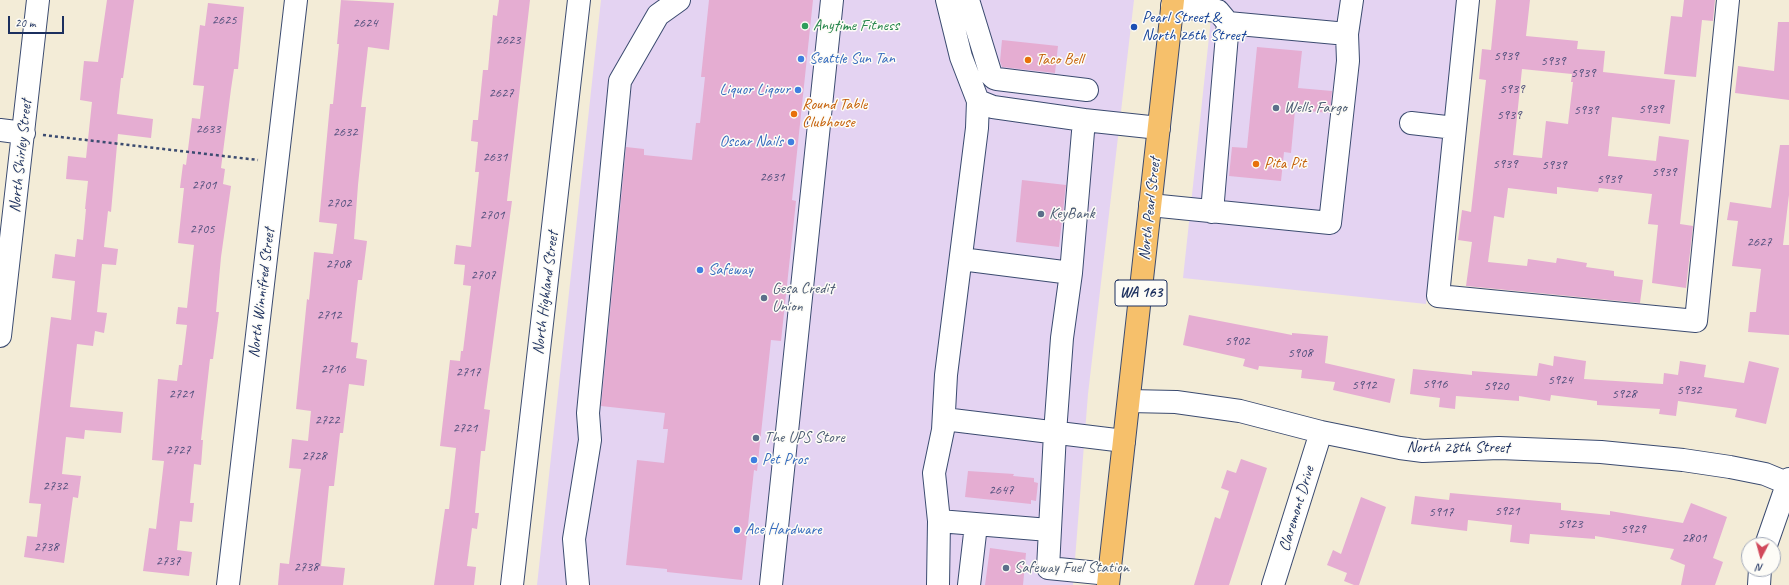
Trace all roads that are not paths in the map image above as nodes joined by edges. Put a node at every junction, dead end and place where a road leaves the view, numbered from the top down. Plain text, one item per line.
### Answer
1 (38, 0) edge
2 (296, 0) edge
3 (579, 0) edge
4 (679, 0) edge
5 (832, 0) edge
6 (947, 0) edge
7 (968, 0) edge
8 (1352, 0) edge
9 (1468, 0) edge
10 (1728, 0) edge
11 (1173, 3) edge
12 (1228, 23) junction
13 (1347, 34) junction
14 (1087, 90) dead end
15 (978, 101) junction
16 (1084, 120) junction
17 (1411, 123) dead end
18 (1159, 128) junction
19 (1455, 128) junction
20 (0, 130) edge
21 (24, 133) junction
22 (1150, 205) junction
23 (1212, 212) junction
24 (961, 258) junction
25 (1071, 273) junction
26 (0, 336) edge
27 (1129, 401) junction
28 (944, 419) junction
29 (1321, 432) junction
30 (1055, 433) junction
31 (1124, 442) junction
32 (1788, 482) edge
33 (939, 521) junction
34 (976, 525) junction
35 (1049, 530) junction
36 (1769, 537) edge
37 (1109, 579) edge
38 (942, 584) edge
39 (228, 585) edge
40 (512, 585) edge
41 (578, 585) edge
42 (771, 585) edge
43 (969, 585) edge
44 (1273, 585) edge

1 - 21 street, North Shirley Street
2 - 39 street, North Winnifred Street
3 - 40 street, North Highland Street
4 - 41 street
5 - 42 street
6 - 15 street
7 - 14 street
8 - 13 street
9 - 19 street
10 - 19 street
11 - 12 street
11 - 18 main road, North Pearl Street / WA 163
12 - 13 street
12 - 23 street
13 - 23 street
15 - 16 street
15 - 24 street
16 - 18 street
16 - 25 street
17 - 19 street
18 - 22 main road, North Pearl Street / WA 163
20 - 21 street
21 - 26 street, North Shirley Street
22 - 23 street
22 - 27 main road, North Pearl Street / WA 163
24 - 25 street
24 - 28 street
25 - 30 street
27 - 29 street, North 28th Street
27 - 31 main road, North Pearl Street / WA 163
28 - 30 street
28 - 33 street
29 - 32 street, North 28th Street
29 - 44 street, Claremont Drive
30 - 31 street
30 - 35 street
31 - 37 main road, North Pearl Street / WA 163
32 - 36 street
33 - 34 street
33 - 38 street
34 - 35 street
34 - 43 street
35 - 37 street

